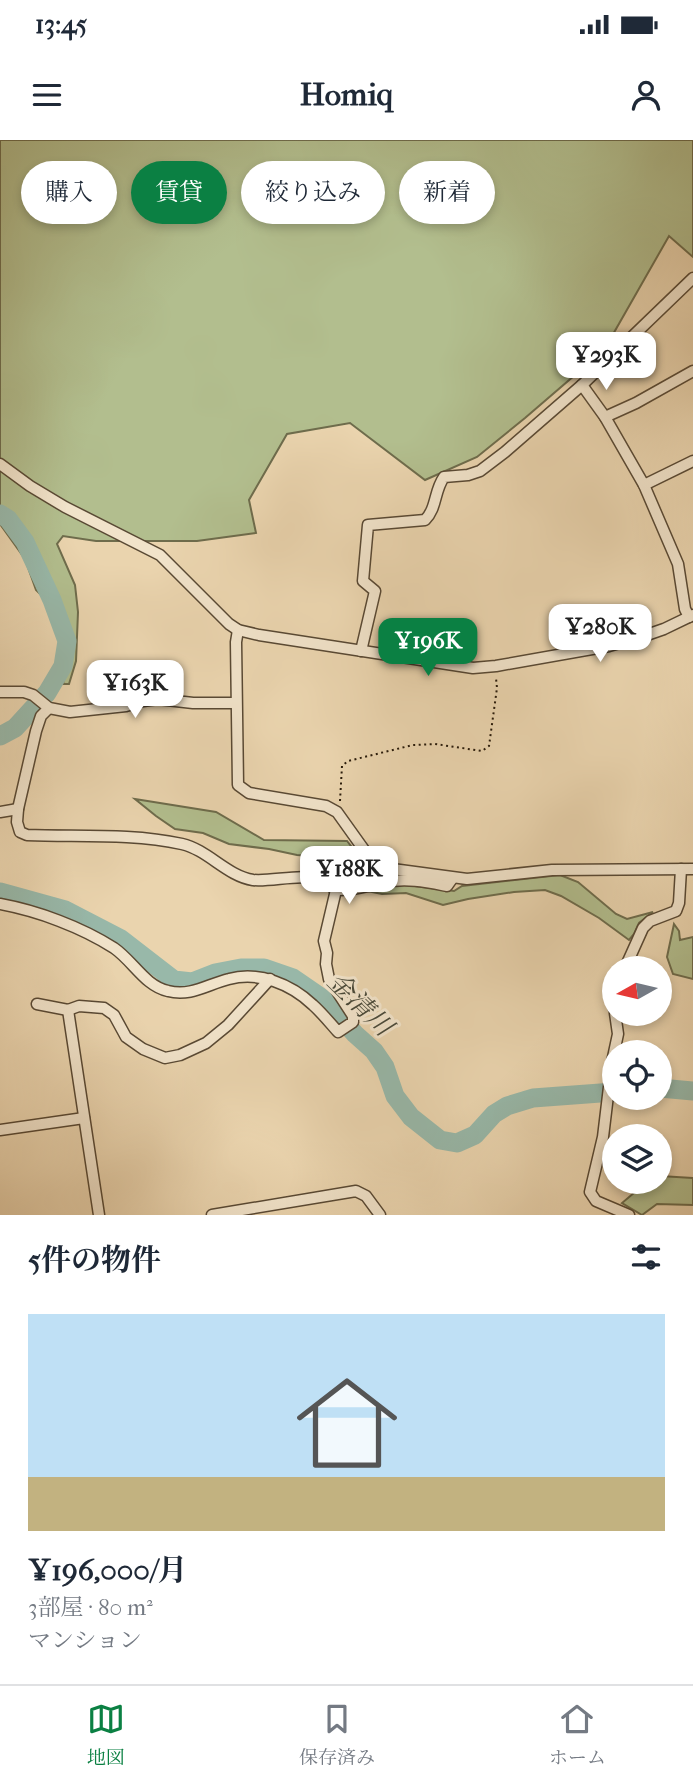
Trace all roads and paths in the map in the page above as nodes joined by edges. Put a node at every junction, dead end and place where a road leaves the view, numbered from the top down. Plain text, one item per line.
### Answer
1 (693, 278) edge
2 (693, 371) edge
3 (582, 385) junction
4 (605, 417) junction
5 (693, 461) edge
6 (0, 464) edge
7 (644, 485) junction
8 (691, 616) edge
9 (238, 630) junction
10 (361, 652) junction
11 (496, 666) junction
12 (0, 692) edge
13 (236, 703) junction
14 (47, 706) junction
15 (18, 808) junction
16 (0, 812) edge
17 (337, 812) junction
18 (681, 869) junction
19 (693, 869) edge
20 (452, 879) junction
21 (336, 890) junction
22 (0, 904) edge
23 (630, 956) edge
24 (270, 979) junction
25 (37, 1004) dead end
26 (68, 1010) junction
27 (617, 1026) edge
28 (84, 1118) junction
29 (0, 1130) edge
30 (260, 1211) edge
31 (99, 1215) edge
32 (212, 1215) edge
33 (380, 1215) edge
34 (628, 1215) edge

1 - 3 street
2 - 4 street
3 - 4 street
3 - 10 street
4 - 7 street
5 - 7 street
6 - 9 street
7 - 8 street
8 - 11 street
9 - 10 street
9 - 13 street
10 - 11 street
11 - 17 path
12 - 14 street
13 - 14 street
13 - 17 street
14 - 15 street
15 - 16 street
15 - 21 street
17 - 20 street
18 - 19 street
18 - 20 street
18 - 23 street
20 - 21 street
21 - 24 street
22 - 24 street
24 - 26 street
25 - 26 street
26 - 28 street
27 - 34 street
28 - 29 street
28 - 31 street
30 - 32 street
30 - 33 street

